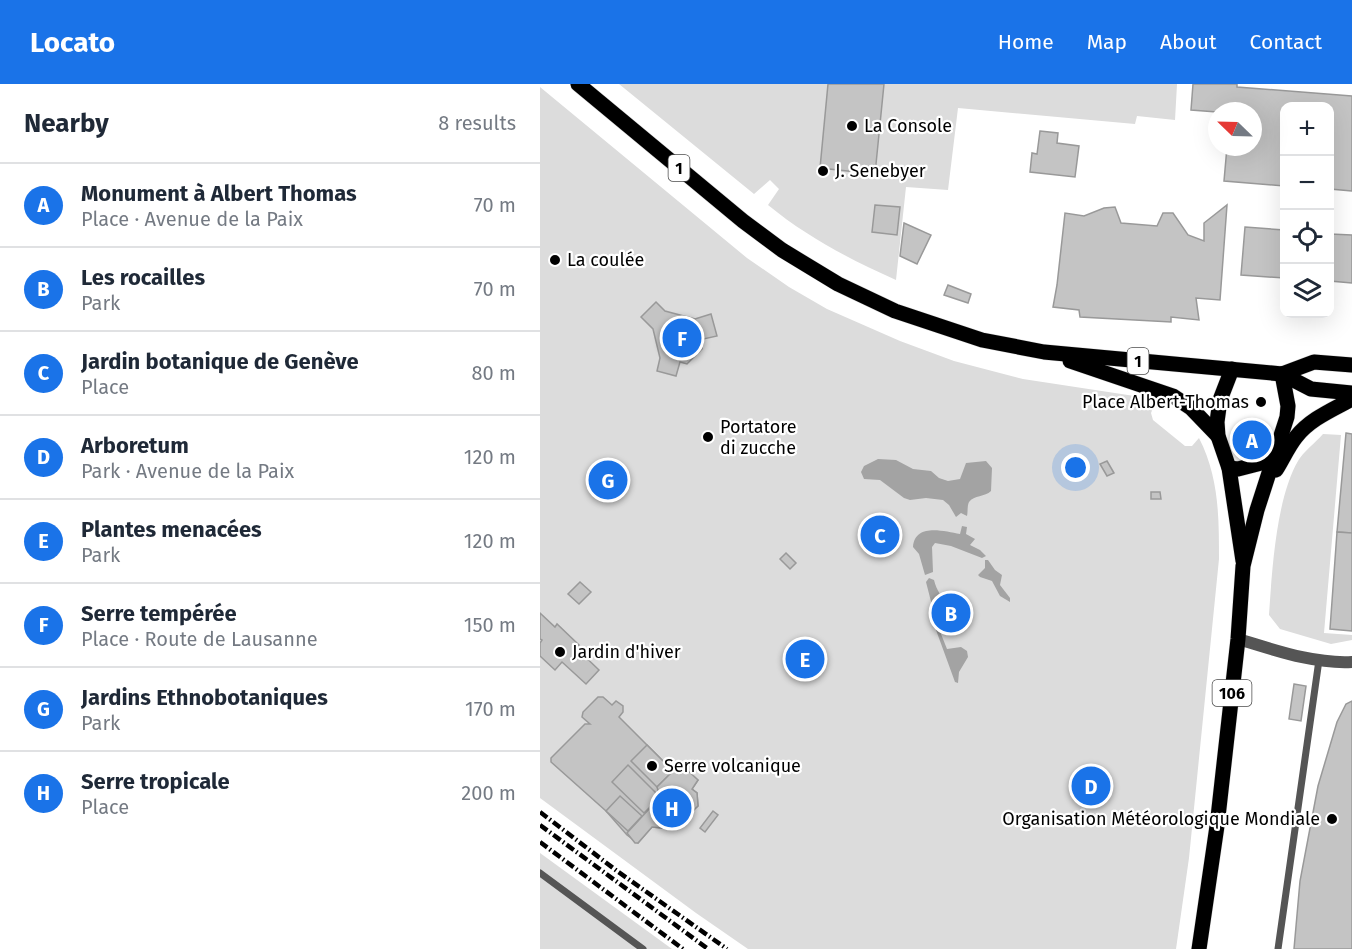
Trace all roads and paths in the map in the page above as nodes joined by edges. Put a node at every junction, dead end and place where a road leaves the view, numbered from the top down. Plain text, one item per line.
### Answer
1 (578, 84) edge
2 (591, 89) edge
3 (1044, 352) junction
4 (1352, 365) edge
5 (1232, 369) junction
6 (1282, 374) junction
7 (1352, 393) edge
8 (1352, 399) edge
9 (1218, 436) junction
10 (1273, 460) junction
11 (1229, 468) junction
12 (1262, 494) junction
13 (1243, 566) junction
14 (1238, 639) junction
15 (1319, 660) junction
16 (1352, 662) edge
17 (540, 873) edge
18 (643, 949) edge
19 (1199, 949) edge
20 (1278, 949) edge

1 - 2 main road, 1
2 - 3 main road, 1
3 - 5 main road, 1
3 - 9 main road
4 - 6 main road
5 - 6 main road, 1
5 - 9 main road, 106
6 - 7 main road
6 - 10 main road, 106
8 - 12 main road
9 - 11 main road, 106
10 - 11 main road
10 - 12 main road, 106
11 - 13 main road, 106
12 - 13 main road, 106
13 - 14 main road, 106
14 - 15 street
14 - 19 main road, 106
15 - 16 street
15 - 20 lane
17 - 18 lane

